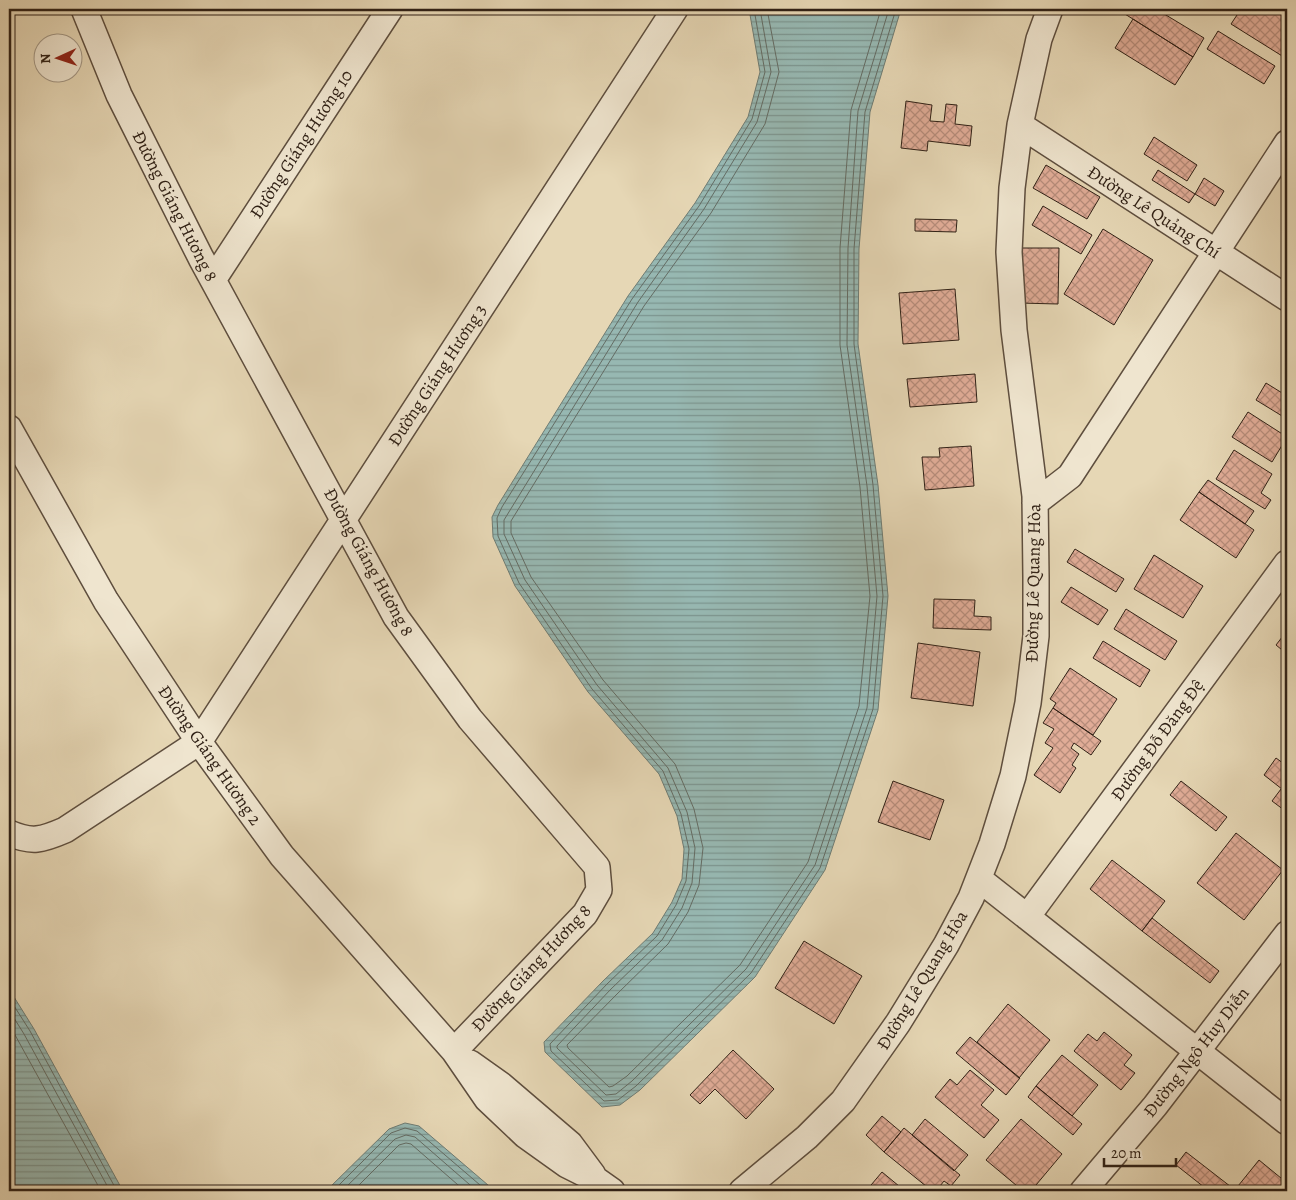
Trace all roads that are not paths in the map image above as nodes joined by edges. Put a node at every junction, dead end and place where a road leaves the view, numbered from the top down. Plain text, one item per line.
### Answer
1 (390, 9) edge
2 (675, 9) edge
3 (1050, 9) edge
4 (93, 15) edge
5 (1020, 125) junction
6 (1287, 143) edge
7 (1216, 252) junction
8 (213, 280) junction
9 (1287, 298) edge
10 (9, 428) edge
11 (1035, 502) junction
12 (344, 519) junction
13 (1287, 563) edge
14 (199, 742) junction
15 (9, 833) edge
16 (979, 879) junction
17 (1027, 917) junction
18 (1287, 934) edge
19 (1197, 1050) junction
20 (454, 1051) junction
21 (1287, 1122) edge
22 (604, 1185) edge
23 (742, 1191) edge
24 (1083, 1191) edge

1 - 8 street, Đường Giáng Hương 10
2 - 12 street, Đường Giáng Hương 3
3 - 5 street, Đường Lê Quang Hòa
4 - 8 street, Đường Giáng Hương 8
5 - 7 street, Đường Lê Quảng Chí
5 - 11 street, Đường Lê Quang Hòa
6 - 7 street
7 - 9 street, Đường Lê Quảng Chí
7 - 11 street
8 - 12 street, Đường Giáng Hương 8
10 - 14 street, Đường Giáng Hương 2
11 - 16 street, Đường Lê Quang Hòa
12 - 14 street, Đường Giáng Hương 3
12 - 20 street, Đường Giáng Hương 8
13 - 17 street, Đường Đỗ Đăng Đệ
14 - 15 street
14 - 20 street, Đường Giáng Hương 2
16 - 17 street
16 - 23 street, Đường Lê Quang Hòa
17 - 19 street
18 - 19 street, Đường Ngô Huy Diễn
19 - 21 street
19 - 24 street, Đường Ngô Huy Diễn
20 - 22 street, Đường Giáng Hương 2

